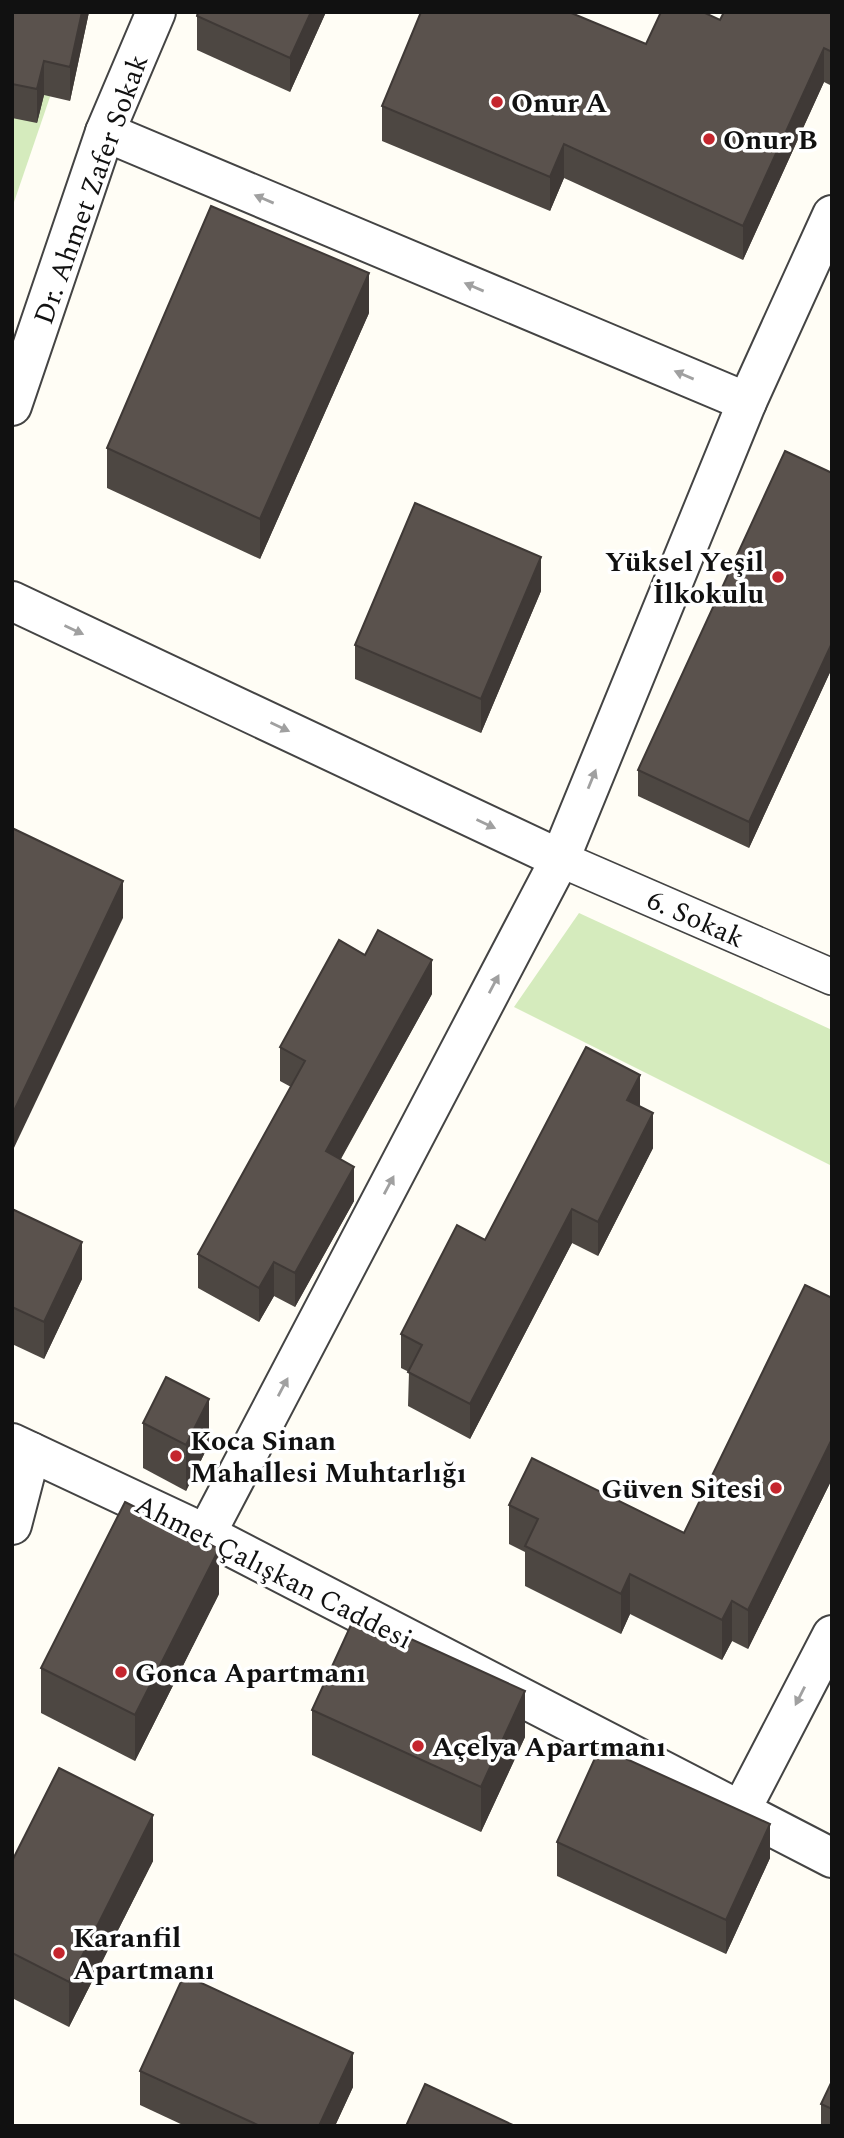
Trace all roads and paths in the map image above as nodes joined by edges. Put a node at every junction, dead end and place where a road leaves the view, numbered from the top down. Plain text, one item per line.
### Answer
1 (156, 12) edge
2 (105, 132) junction
3 (832, 215) edge
4 (747, 402) junction
5 (12, 406) edge
6 (12, 601) edge
7 (560, 859) junction
8 (832, 977) edge
9 (22, 1448) edge
10 (12, 1525) edge
11 (206, 1534) junction
12 (832, 1635) edge
13 (740, 1812) junction
14 (832, 1858) edge

1 - 2 street, Dr. Ahmet Zafer Sokak
4 -> 2 street
2 - 5 street, Dr. Ahmet Zafer Sokak
3 - 4 street
7 -> 4 street
6 -> 7 street
7 - 8 street, 6. Sokak
11 -> 7 street
9 - 10 street
9 - 11 street, Ahmet Çalışkan Caddesi
11 - 13 street, Ahmet Çalışkan Caddesi
12 -> 13 street
13 - 14 street, Ahmet Çalışkan Caddesi

